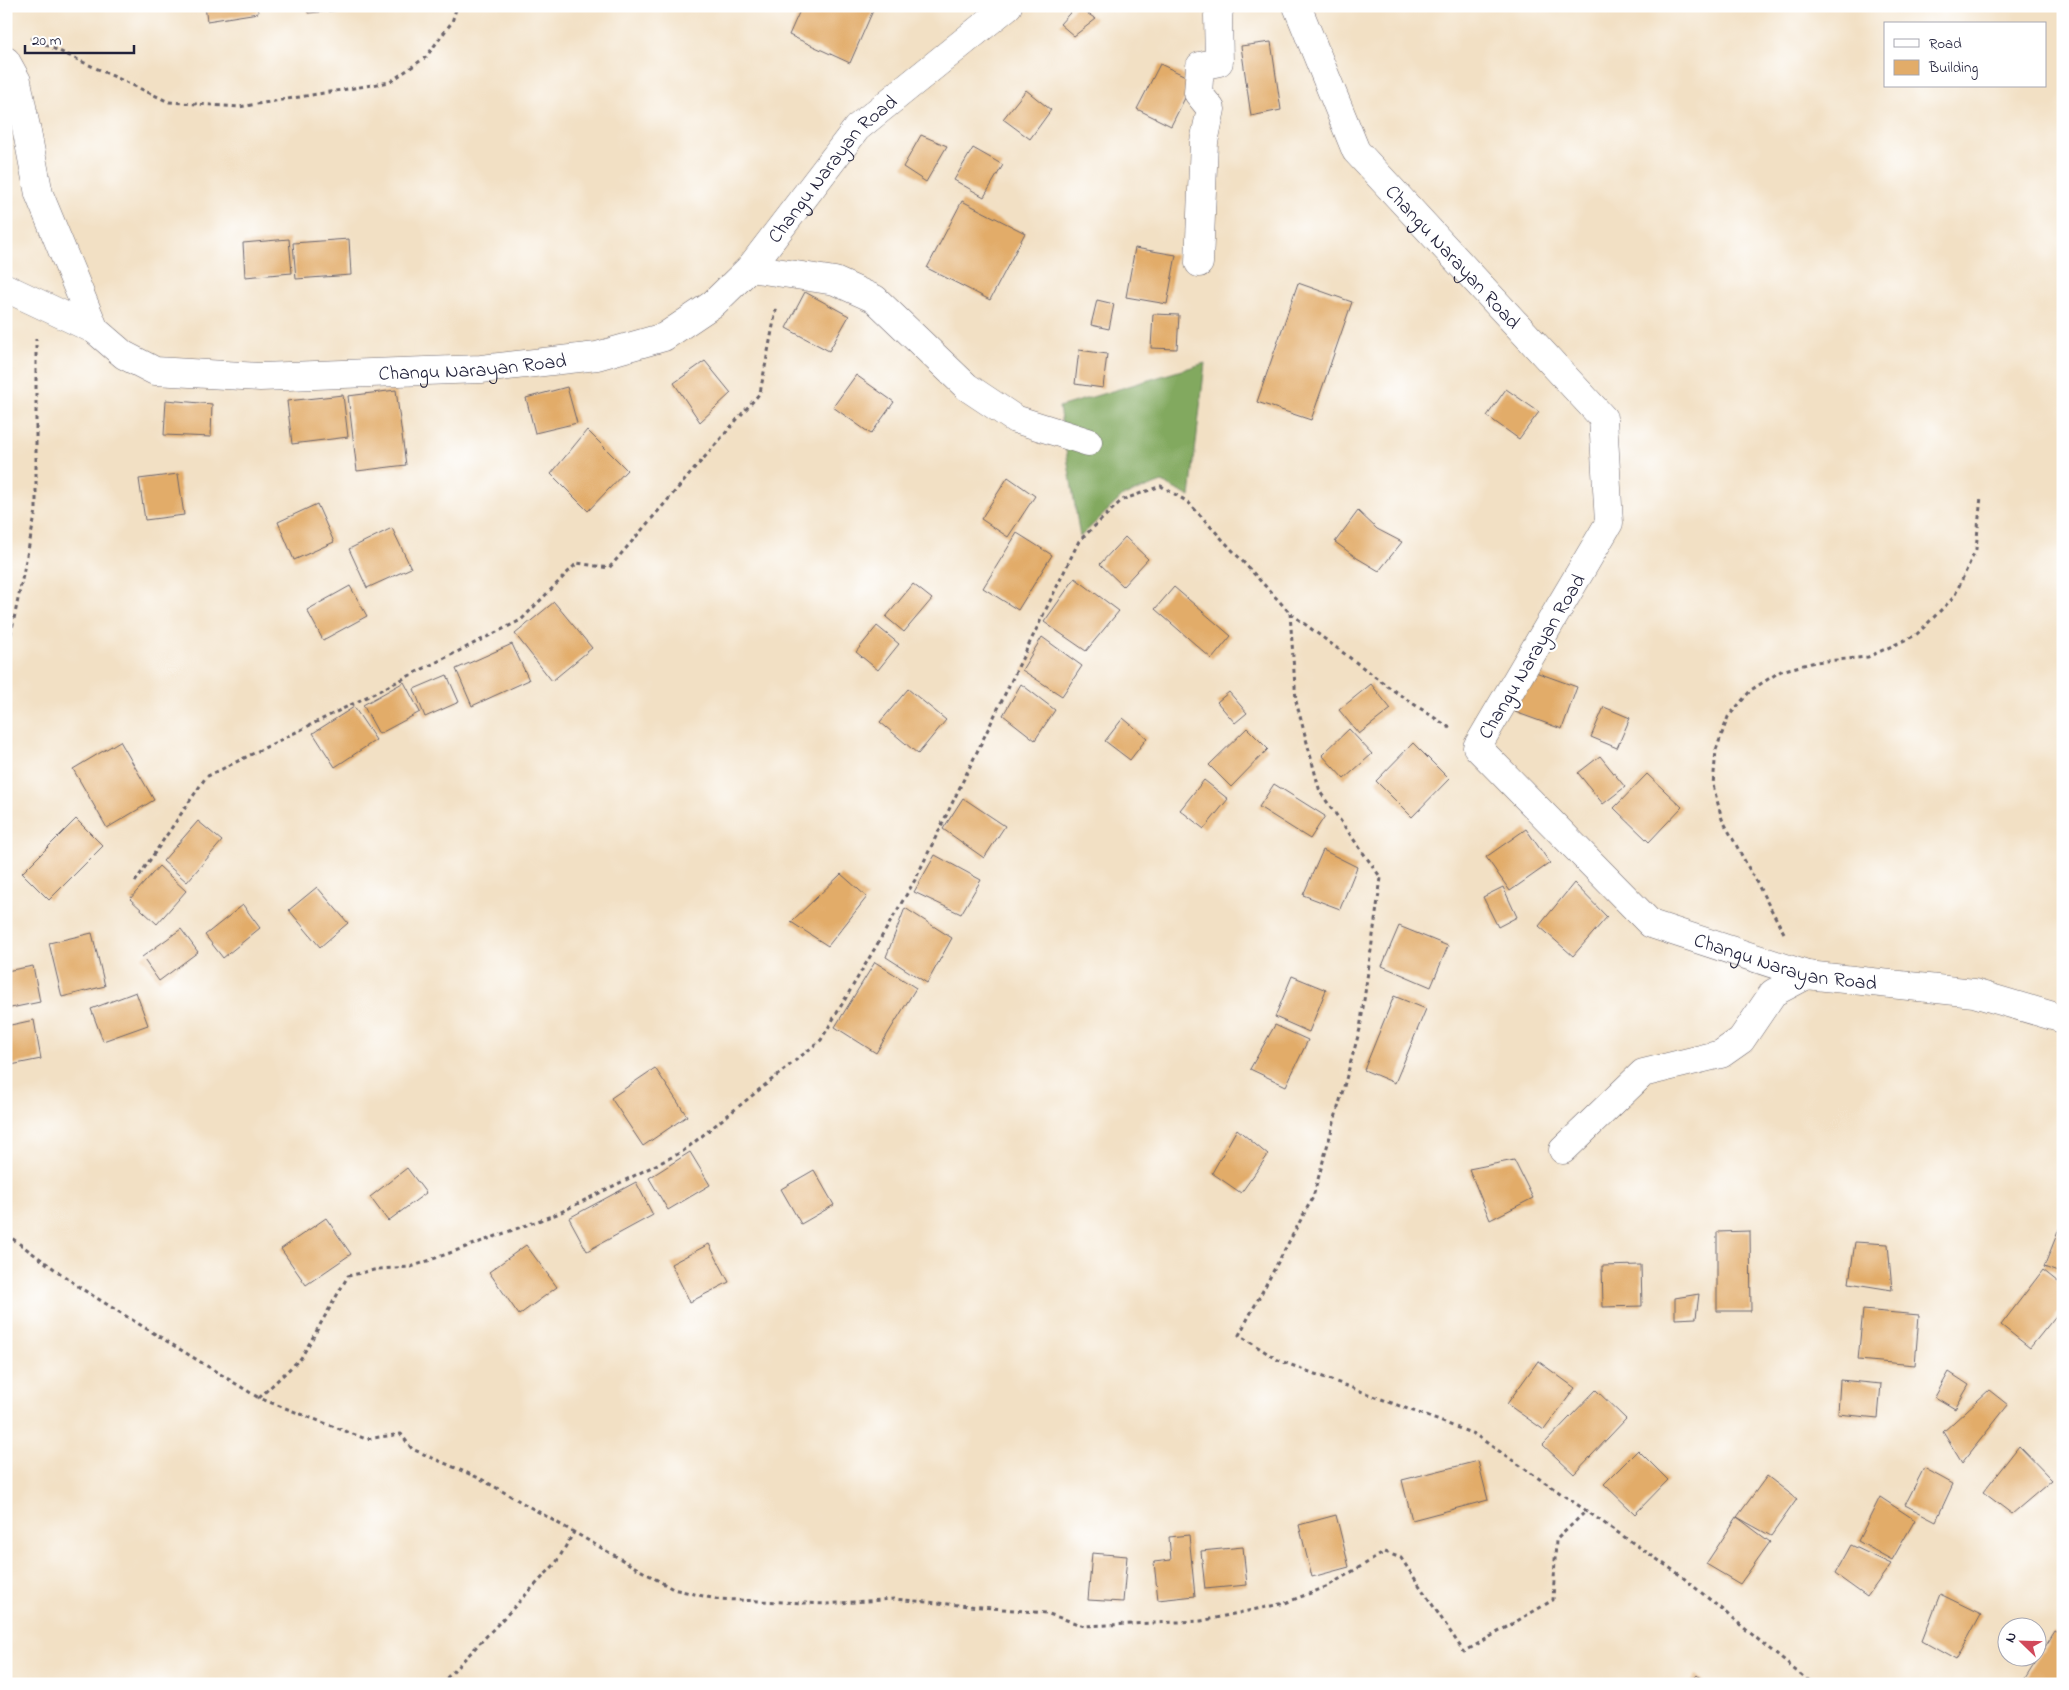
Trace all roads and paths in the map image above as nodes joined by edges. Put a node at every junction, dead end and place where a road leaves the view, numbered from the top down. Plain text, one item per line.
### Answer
1 (457, 6) edge
2 (1008, 6) edge
3 (1220, 6) edge
4 (1297, 6) edge
5 (25, 35) dead end
6 (6, 61) edge
7 (1199, 263) dead end
8 (750, 268) junction
9 (6, 288) edge
10 (36, 302) junction
11 (95, 330) junction
12 (1088, 442) dead end
13 (1982, 496) dead end
14 (1290, 613) junction
15 (6, 658) edge
16 (1477, 747) junction
17 (136, 882) dead end
18 (1807, 975) junction
19 (2063, 1019) edge
20 (1564, 1150) dead end
21 (6, 1234) edge
22 (259, 1398) junction
23 (1586, 1511) junction
24 (574, 1532) junction
25 (441, 1684) edge
26 (1812, 1684) edge

1 - 5 path
2 - 8 main road, Changu Narayan Road
3 - 7 main road
4 - 16 main road, Changu Narayan Road
6 - 11 main road, Changu Narayan Road
8 - 11 main road, Changu Narayan Road
8 - 12 main road
8 - 17 path
9 - 10 main road
10 - 11 main road
10 - 15 path
13 - 18 path
14 - 16 path
14 - 22 path
14 - 23 path
16 - 18 main road, Changu Narayan Road
18 - 19 main road, Changu Narayan Road
18 - 20 main road
21 - 22 path
22 - 24 path
23 - 24 path
23 - 26 path
24 - 25 path

